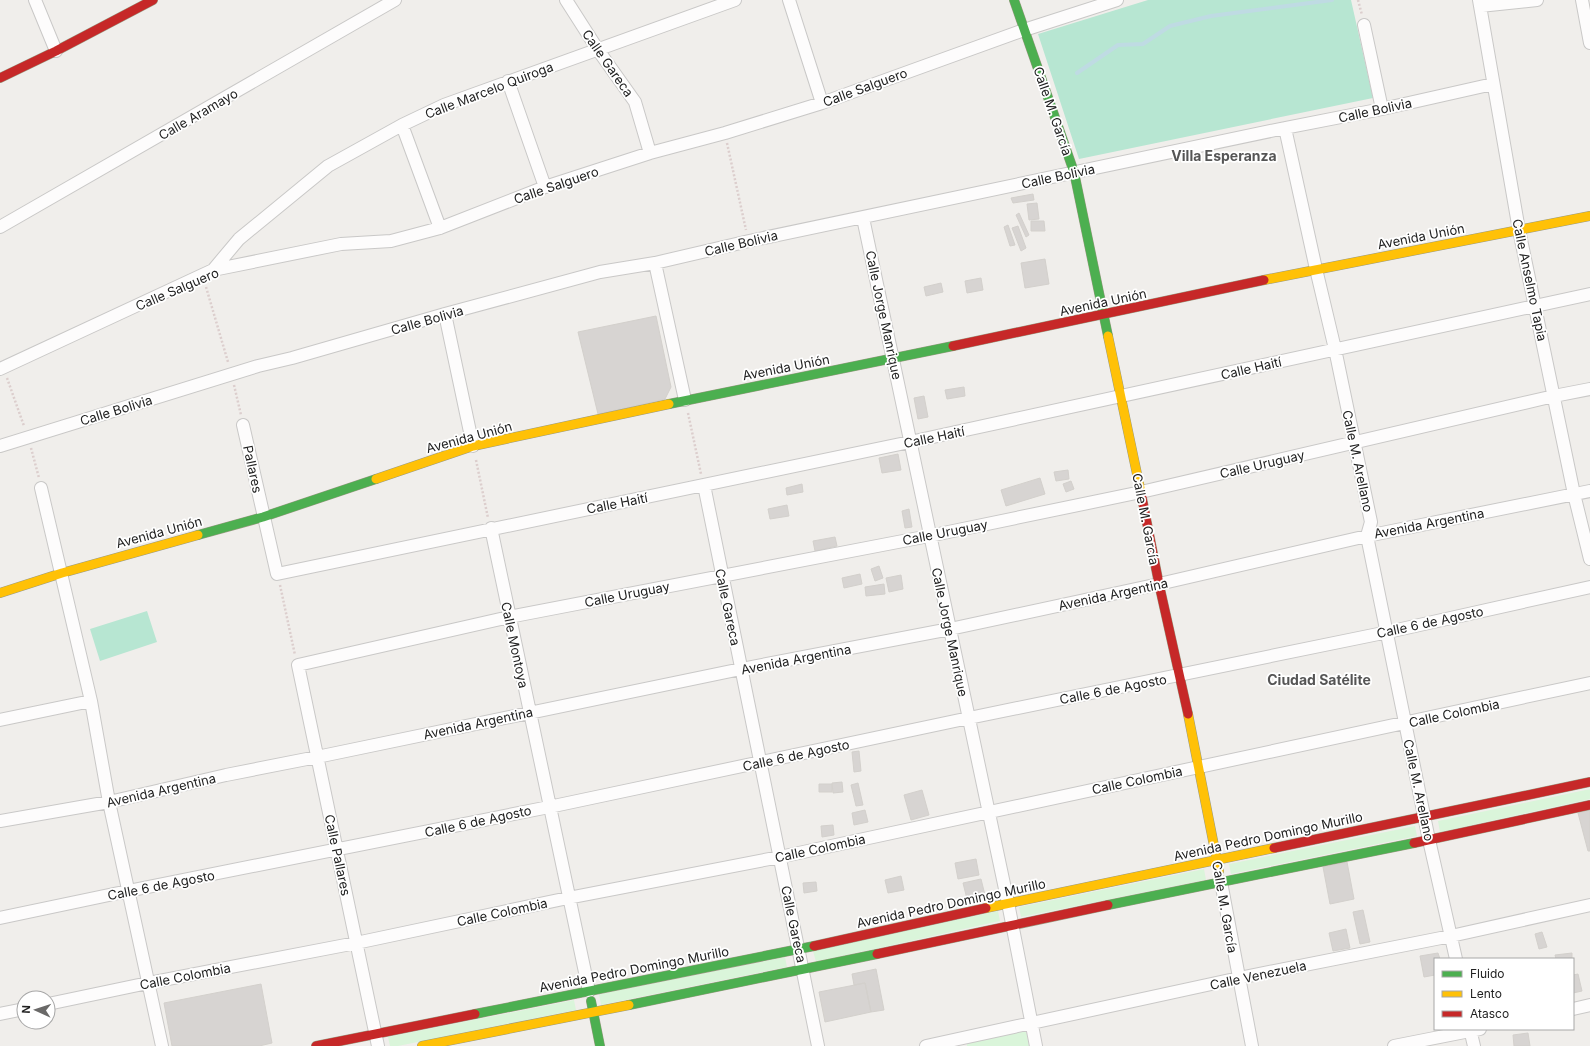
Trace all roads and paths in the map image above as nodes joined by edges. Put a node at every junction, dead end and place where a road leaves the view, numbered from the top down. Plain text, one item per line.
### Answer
1 (35, 0) edge
2 (153, 0) edge
3 (395, 0) edge
4 (566, 0) edge
5 (735, 0) edge
6 (789, 0) edge
7 (1014, 0) edge
8 (1117, 0) edge
9 (1537, 0) edge
10 (1582, 0) edge
11 (136, 3) edge
12 (1479, 3) edge
13 (1364, 25) dead end
14 (1024, 30) junction
15 (1590, 43) edge
16 (598, 50) junction
17 (56, 51) junction
18 (0, 78) edge
19 (508, 81) junction
20 (1493, 84) junction
21 (822, 103) junction
22 (1382, 109) junction
23 (402, 125) junction
24 (1285, 128) junction
25 (725, 133) junction
26 (650, 153) junction
27 (1074, 172) junction
28 (545, 187) junction
29 (1590, 216) edge
30 (863, 218) junction
31 (0, 227) edge
32 (440, 228) junction
33 (1519, 230) junction
34 (749, 241) junction
35 (655, 263) junction
36 (1316, 269) junction
37 (208, 273) junction
38 (1590, 294) edge
39 (1535, 306) junction
40 (445, 314) junction
41 (1103, 315) junction
42 (1335, 349) junction
43 (893, 359) junction
44 (1, 366) edge
45 (232, 374) junction
46 (1590, 389) edge
47 (1554, 396) junction
48 (1120, 397) junction
49 (685, 400) junction
50 (243, 425) joint
51 (28, 437) junction
52 (910, 442) junction
53 (1354, 442) junction
54 (0, 446) edge
55 (474, 446) junction
56 (704, 486) junction
57 (41, 488) joint
58 (1590, 491) edge
59 (1141, 492) junction
60 (1574, 494) junction
61 (264, 517) junction
62 (491, 528) junction
63 (929, 536) junction
64 (1368, 536) junction
65 (1590, 559) edge
66 (62, 573) junction
67 (277, 574) junction
68 (722, 576) junction
69 (1159, 584) junction
70 (1590, 587) edge
71 (0, 593) edge
72 (509, 617) junction
73 (950, 629) junction
74 (1388, 632) junction
75 (298, 665) junction
76 (741, 669) junction
77 (1180, 675) junction
78 (1590, 683) edge
79 (91, 701) junction
80 (529, 713) junction
81 (969, 718) junction
82 (0, 720) edge
83 (1406, 724) junction
84 (317, 757) junction
85 (760, 762) junction
86 (1198, 767) junction
87 (1590, 782) edge
88 (109, 802) junction
89 (1590, 805) edge
90 (549, 807) junction
91 (989, 812) junction
92 (1425, 817) junction
93 (0, 822) edge
94 (1429, 840) junction
95 (337, 850) junction
96 (780, 857) junction
97 (1217, 860) junction
98 (1221, 882) junction
99 (128, 891) junction
100 (568, 898) junction
101 (1008, 903) junction
102 (1590, 905) edge
103 (0, 918) edge
104 (1012, 924) junction
105 (1451, 936) junction
106 (356, 943) junction
107 (798, 949) junction
108 (1456, 958) edge
109 (803, 970) junction
110 (1238, 978) junction
111 (148, 982) junction
112 (589, 991) junction
113 (56, 1002) edge
114 (1590, 1005) edge
115 (1574, 1009) edge
116 (16, 1011) edge
117 (594, 1012) junction
118 (0, 1014) edge
119 (1032, 1024) junction
120 (1473, 1030) edge
121 (376, 1034) junction
122 (162, 1046) edge
123 (316, 1046) edge
124 (378, 1046) edge
125 (422, 1046) edge
126 (600, 1046) edge
127 (818, 1046) edge
128 (926, 1046) edge
129 (1036, 1046) edge
130 (1252, 1046) edge
131 (1394, 1046) edge
132 (1474, 1046) edge

1 - 17 street
2 - 11 main road
3 - 31 street, Calle Aramayo
4 - 16 street, Calle Gareca
5 - 16 street, Calle Marcelo Quiroga
6 - 21 street
7 - 14 main road, Calle M. García
8 - 14 street, Calle Salguero
9 - 12 street
10 - 15 street
11 - 17 main road
12 - 20 street, Calle Anselmo Tapia
13 - 22 street
14 - 21 street, Calle Salguero
14 - 27 main road, Calle M. García
16 - 19 street, Calle Marcelo Quiroga
16 - 26 street, Calle Gareca
17 - 18 main road
19 - 23 street, Calle Marcelo Quiroga
19 - 28 street
20 - 22 street, Calle Bolivia
20 - 33 street, Calle Anselmo Tapia
21 - 25 street, Calle Salguero
22 - 24 street, Calle Bolivia
23 - 32 street
23 - 37 street, Calle Marcelo Quiroga
24 - 27 street, Calle Bolivia
24 - 36 street, Calle M. Arellano
25 - 26 street, Calle Salguero
25 - 34 path
26 - 28 street, Calle Salguero
27 - 30 street, Calle Bolivia
27 - 41 main road, Calle M. García
28 - 32 street, Calle Salguero
29 - 33 main road, Avenida Unión
30 - 34 street, Calle Bolivia
30 - 43 street, Calle Jorge Manrique
32 - 37 street, Calle Salguero
33 - 36 main road, Avenida Unión
33 - 39 street, Calle Anselmo Tapia
34 - 35 street, Calle Bolivia
35 - 40 street, Calle Bolivia
35 - 49 street
36 - 41 main road, Avenida Unión
36 - 42 street, Calle M. Arellano
37 - 44 street, Calle Salguero
37 - 45 path
38 - 39 street, Calle Haití
39 - 42 street, Calle Haití
39 - 47 street, Calle Anselmo Tapia
40 - 45 street, Calle Bolivia
40 - 55 street
41 - 43 main road, Avenida Unión
41 - 48 main road, Calle M. García
42 - 48 street, Calle Haití
42 - 53 street, Calle M. Arellano
43 - 49 main road, Avenida Unión
43 - 52 street, Calle Jorge Manrique
44 - 51 path
45 - 50 path
45 - 51 street, Calle Bolivia
46 - 47 street, Calle Uruguay
47 - 53 street, Calle Uruguay
47 - 60 street, Calle Anselmo Tapia
48 - 52 street, Calle Haití
48 - 59 main road, Calle M. García
49 - 55 main road, Avenida Unión
49 - 56 path
50 - 61 street, Pallares
51 - 54 street, Calle Bolivia
51 - 57 path
52 - 56 street, Calle Haití
52 - 63 street, Calle Jorge Manrique
53 - 59 street, Calle Uruguay
53 - 64 street, Calle M. Arellano
55 - 61 main road, Avenida Unión
55 - 62 path
56 - 62 street, Calle Haití
56 - 68 street, Calle Gareca
57 - 66 street
58 - 60 street, Avenida Argentina
59 - 63 street, Calle Uruguay
59 - 69 main road, Calle M. García
60 - 64 street, Avenida Argentina
60 - 65 street, Calle Anselmo Tapia
61 - 66 main road, Avenida Unión
61 - 67 street, Pallares
62 - 67 street, Calle Haití
62 - 72 street, Calle Montoya
63 - 68 street, Calle Uruguay
63 - 73 street, Calle Jorge Manrique
64 - 69 street, Avenida Argentina
64 - 74 street, Calle M. Arellano
66 - 71 main road, Avenida Unión
66 - 79 street
67 - 75 path
68 - 72 street, Calle Uruguay
68 - 76 street, Calle Gareca
69 - 73 street, Avenida Argentina
69 - 77 main road, Calle M. García
70 - 74 street, Calle 6 de Agosto
72 - 75 street, Calle Uruguay
72 - 80 street, Calle Montoya
73 - 76 street, Avenida Argentina
73 - 81 street, Calle Jorge Manrique
74 - 77 street, Calle 6 de Agosto
74 - 83 street, Calle M. Arellano
75 - 84 street, Calle Pallares
76 - 80 street, Avenida Argentina
76 - 85 street, Calle Gareca
77 - 81 street, Calle 6 de Agosto
77 - 86 main road, Calle M. García
78 - 83 street, Calle Colombia
79 - 82 street
79 - 88 street
80 - 84 street, Avenida Argentina
80 - 90 street, Calle Montoya
81 - 85 street, Calle 6 de Agosto
81 - 91 street, Calle Jorge Manrique
83 - 86 street, Calle Colombia
83 - 92 street, Calle M. Arellano
84 - 88 street, Avenida Argentina
84 - 95 street, Calle Pallares
85 - 90 street, Calle 6 de Agosto
85 - 96 street, Calle Gareca
86 - 91 street, Calle Colombia
86 - 97 main road, Calle M. García
87 - 92 main road, Avenida Pedro Domingo Murillo
88 - 93 street, Avenida Argentina
88 - 99 street
89 - 94 main road
90 - 95 street, Calle 6 de Agosto
90 - 100 street, Calle Montoya
91 - 96 street, Calle Colombia
91 - 101 street, Calle Jorge Manrique
92 - 94 street, Calle M. Arellano
92 - 97 main road, Avenida Pedro Domingo Murillo
94 - 98 main road
94 - 105 street, Calle M. Arellano
95 - 99 street, Calle 6 de Agosto
95 - 106 street, Calle Pallares
96 - 100 street, Calle Colombia
96 - 107 street, Calle Gareca
97 - 98 main road, Calle M. García
97 - 101 main road, Avenida Pedro Domingo Murillo
98 - 104 main road
98 - 110 street, Calle M. García
99 - 103 street, Calle 6 de Agosto
99 - 111 street
100 - 106 street, Calle Colombia
100 - 112 street, Calle Montoya
101 - 104 street, Calle Jorge Manrique
101 - 107 main road, Avenida Pedro Domingo Murillo
102 - 105 street, Calle Venezuela
104 - 109 main road
104 - 119 street, Calle Jorge Manrique
105 - 108 street, Calle M. Arellano
105 - 110 street, Calle Venezuela
106 - 111 street, Calle Colombia
106 - 121 street, Calle Pallares
107 - 109 street, Calle Gareca
107 - 112 main road, Avenida Pedro Domingo Murillo
109 - 117 main road
109 - 127 street, Calle Gareca
110 - 119 street, Calle Venezuela
110 - 130 street, Calle M. García
111 - 113 street, Calle Colombia
111 - 122 street
112 - 117 main road, Calle Montoya
112 - 121 main road, Avenida Pedro Domingo Murillo
114 - 115 street
116 - 118 street
117 - 125 main road
117 - 126 main road, Calle Montoya
119 - 128 street, Calle Venezuela
119 - 129 street, Calle Jorge Manrique
120 - 131 street
120 - 132 street
121 - 123 main road, Avenida Pedro Domingo Murillo
121 - 124 street, Calle Pallares

